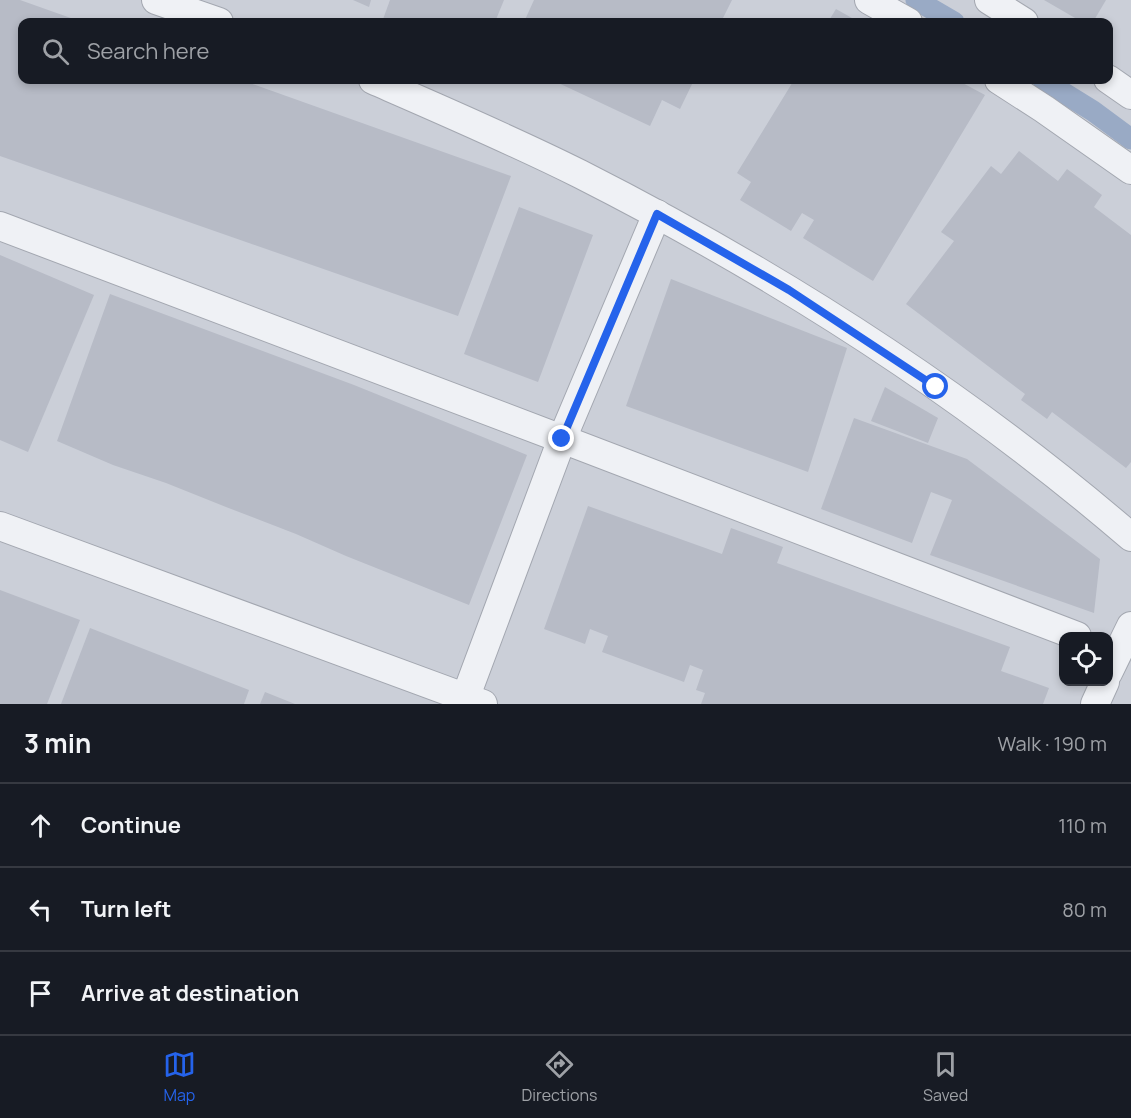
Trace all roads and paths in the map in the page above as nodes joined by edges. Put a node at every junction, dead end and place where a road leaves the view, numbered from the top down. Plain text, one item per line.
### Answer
1 (156, 0) edge
2 (869, 0) edge
3 (989, 0) edge
4 (208, 18) edge
5 (901, 18) edge
6 (1018, 18) edge
7 (1113, 82) edge
8 (382, 84) edge
9 (1005, 84) edge
10 (1131, 94) edge
11 (1131, 170) edge
12 (657, 214) junction
13 (0, 226) edge
14 (562, 439) junction
15 (0, 526) edge
16 (1131, 537) edge
17 (1131, 626) edge
18 (1067, 632) edge
19 (1113, 656) edge
20 (1103, 686) edge
21 (470, 702) edge
22 (1095, 704) edge

1 - 4 street
2 - 5 street
3 - 6 street
7 - 10 street
8 - 12 street
9 - 11 street
12 - 14 street
12 - 16 street
13 - 14 street
14 - 18 street
14 - 21 street
15 - 21 street
17 - 19 street
20 - 22 street

